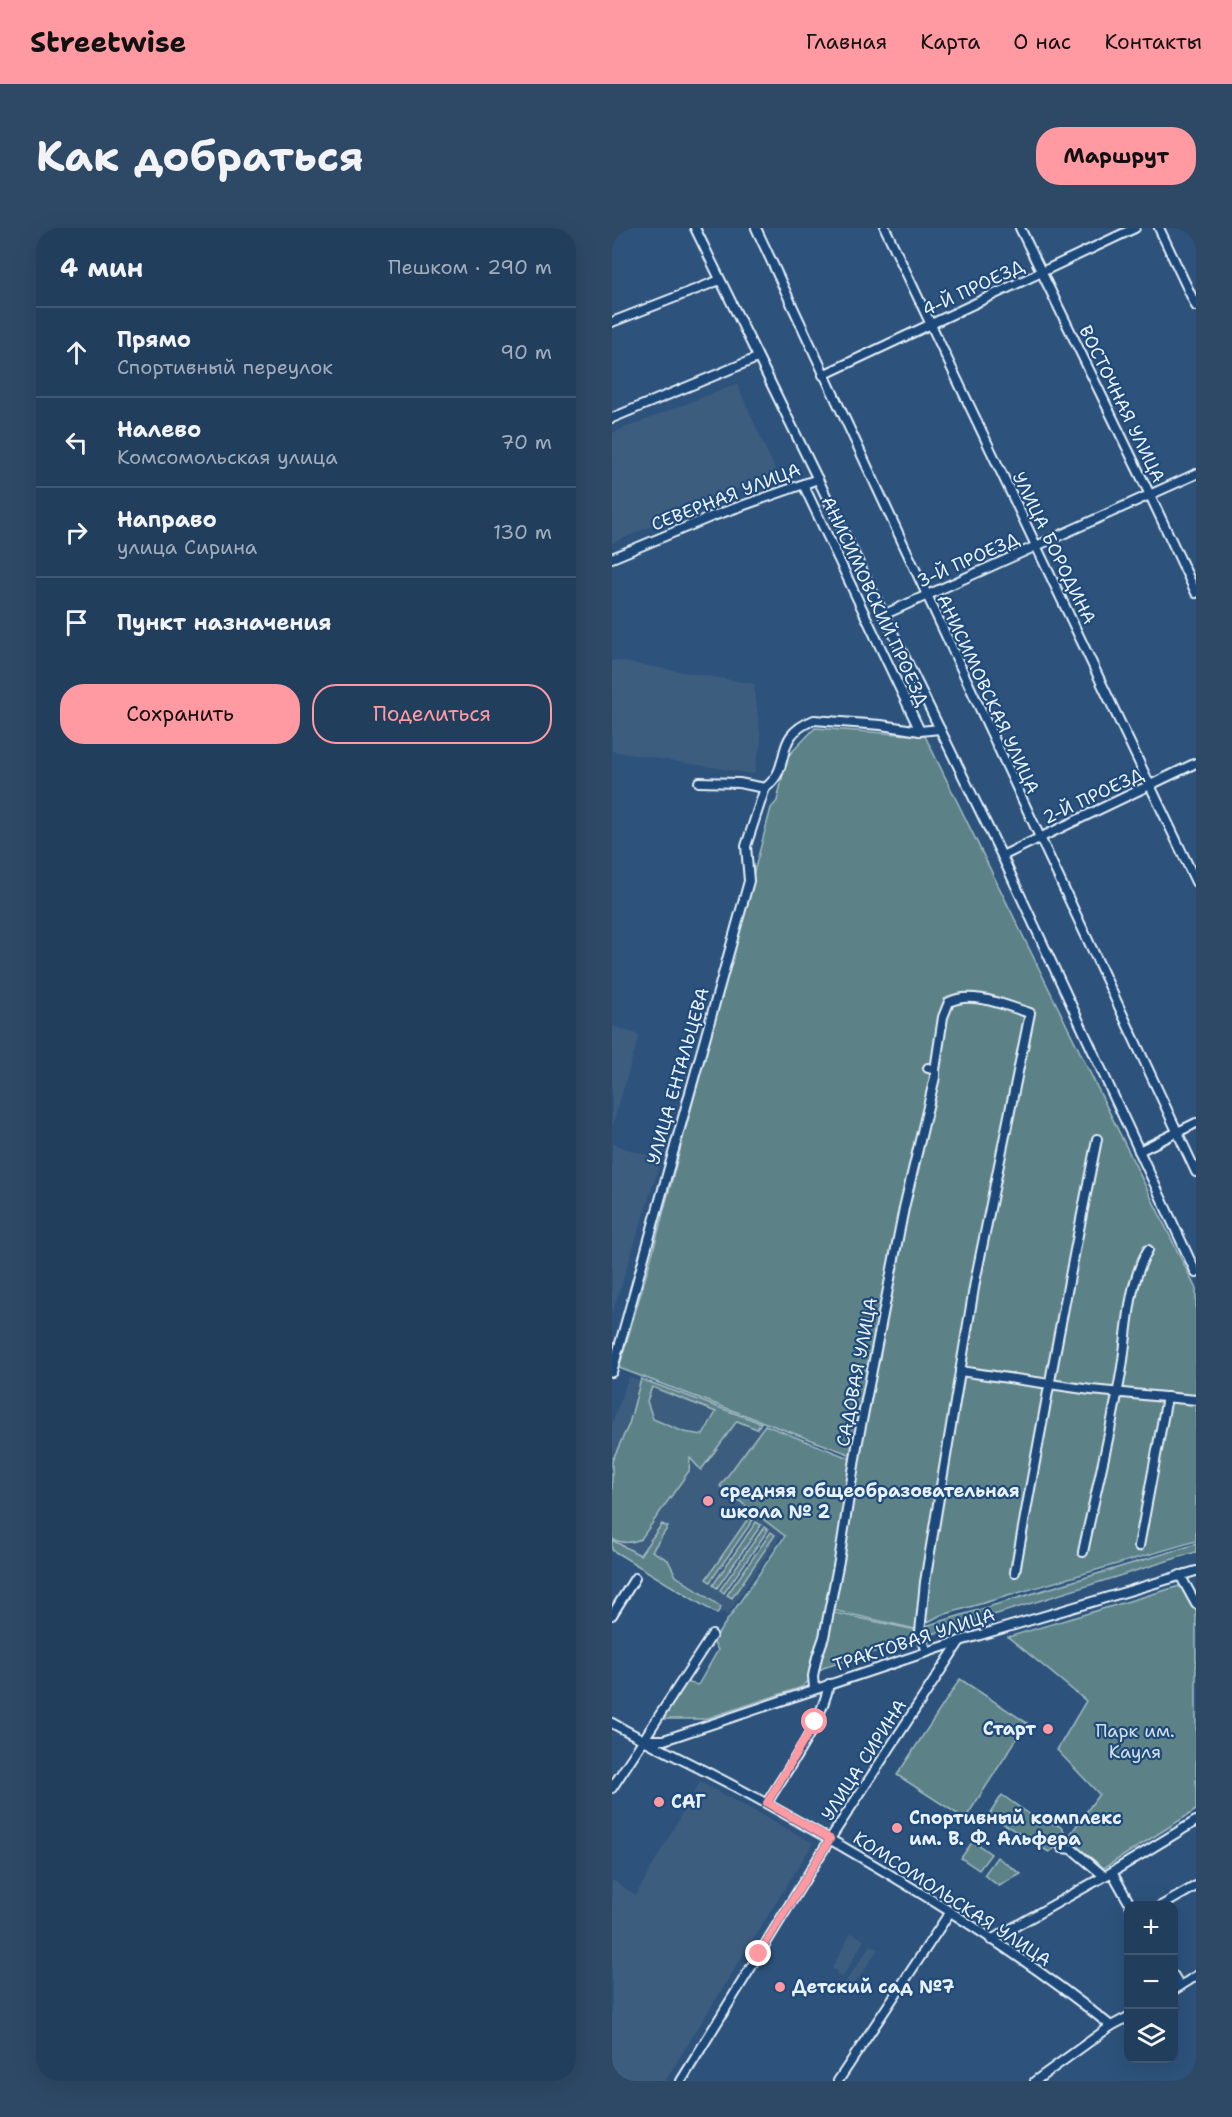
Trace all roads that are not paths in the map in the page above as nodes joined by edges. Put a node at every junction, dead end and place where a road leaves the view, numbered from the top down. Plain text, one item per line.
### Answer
1 (695, 228) edge
2 (756, 228) edge
3 (885, 228) edge
4 (1020, 228) edge
5 (1136, 228) edge
6 (1159, 228) edge
7 (1041, 272) junction
8 (720, 280) junction
9 (1196, 306) edge
10 (612, 322) edge
11 (931, 324) junction
12 (757, 358) junction
13 (823, 375) junction
14 (612, 418) edge
15 (1196, 474) edge
16 (818, 479) junction
17 (803, 484) junction
18 (1150, 495) junction
19 (1035, 546) junction
20 (612, 558) edge
21 (1196, 593) edge
22 (926, 596) junction
23 (883, 615) junction
24 (940, 729) junction
25 (920, 731) junction
26 (1196, 763) edge
27 (699, 782) dead end
28 (1152, 785) junction
29 (765, 788) junction
30 (1039, 838) junction
31 (1002, 856) junction
32 (1196, 882) edge
33 (1196, 1123) edge
34 (1178, 1132) junction
35 (1097, 1139) dead end
36 (1139, 1151) junction
37 (1196, 1172) edge
38 (1148, 1250) dead end
39 (1196, 1273) edge
40 (960, 1371) junction
41 (612, 1372) edge
42 (1050, 1384) junction
43 (1116, 1392) junction
44 (1167, 1397) junction
45 (1196, 1400) edge
46 (1139, 1546) dead end
47 (1083, 1552) dead end
48 (1196, 1571) edge
49 (1014, 1572) dead end
50 (1179, 1575) junction
51 (635, 1578) dead end
52 (1196, 1604) edge
53 (612, 1614) edge
54 (712, 1635) dead end
55 (960, 1641) junction
56 (927, 1652) junction
57 (829, 1683) junction
58 (814, 1688) junction
59 (612, 1723) edge
60 (643, 1740) junction
61 (612, 1788) edge
62 (767, 1803) junction
63 (1196, 1821) edge
64 (830, 1839) junction
65 (1062, 1848) dead end
66 (1108, 1874) junction
67 (1196, 1886) edge
68 (1128, 1901) edge
69 (1168, 1901) edge
70 (950, 1912) junction
71 (991, 1940) junction
72 (1196, 1976) edge
73 (1178, 1987) edge
74 (1124, 2019) edge
75 (1111, 2026) junction
76 (681, 2081) edge
77 (837, 2081) edge
78 (1035, 2081) edge

1 - 8 street
2 - 13 street, АНИСИМОВСКАЯ УЛИЦА
3 - 11 street, УЛИЦА БОРОДИНА
4 - 7 street, ВОСТОЧНАЯ УЛИЦА
5 - 7 street, 4-Й ПРОЕЗД
6 - 9 street
7 - 11 street, 4-Й ПРОЕЗД
7 - 18 street, ВОСТОЧНАЯ УЛИЦА
8 - 10 street
8 - 12 street
11 - 13 street, 4-Й ПРОЕЗД
11 - 19 street, УЛИЦА БОРОДИНА
12 - 14 street
12 - 16 street
13 - 22 street, АНИСИМОВСКАЯ УЛИЦА
15 - 18 street, 3-Й ПРОЕЗД
16 - 17 street, СЕВЕРНАЯ УЛИЦА
16 - 23 street
17 - 20 street, СЕВЕРНАЯ УЛИЦА
17 - 25 street, АНИСИМОВСКИЙ ПРОЕЗД
18 - 19 street, 3-Й ПРОЕЗД
18 - 21 street, ВОСТОЧНАЯ УЛИЦА
19 - 22 street, 3-Й ПРОЕЗД
19 - 28 street, УЛИЦА БОРОДИНА
22 - 23 street, 3-Й ПРОЕЗД
22 - 30 street, АНИСИМОВСКАЯ УЛИЦА
23 - 24 street
24 - 25 street, УЛИЦА ЕНТАЛЬЦЕВА
24 - 31 street
25 - 29 street, УЛИЦА ЕНТАЛЬЦЕВА
26 - 28 street, 2-Й ПРОЕЗД
27 - 29 street
28 - 30 street, 2-Й ПРОЕЗД
28 - 32 street, УЛИЦА БОРОДИНА
29 - 41 street, УЛИЦА ЕНТАЛЬЦЕВА
30 - 31 street, 2-Й ПРОЕЗД
30 - 34 street, АНИСИМОВСКАЯ УЛИЦА
31 - 36 street
33 - 34 street
34 - 36 street
34 - 37 street, АНИСИМОВСКАЯ УЛИЦА
35 - 42 street
36 - 39 street
38 - 43 street
40 - 42 street
40 - 56 street
40 - 58 street, САДОВАЯ УЛИЦА
42 - 43 street
42 - 49 street
43 - 44 street
43 - 47 street
44 - 45 street
44 - 46 street
48 - 50 street, ТРАКТОВАЯ УЛИЦА
50 - 52 street
50 - 55 street, ТРАКТОВАЯ УЛИЦА
51 - 53 street
54 - 60 street
55 - 56 street, ТРАКТОВАЯ УЛИЦА
55 - 64 street, УЛИЦА СИРИНА
56 - 57 street, ТРАКТОВАЯ УЛИЦА
57 - 58 street, ТРАКТОВАЯ УЛИЦА
57 - 62 street
58 - 60 street, ТРАКТОВАЯ УЛИЦА
59 - 60 street, КОМСОМОЛЬСКАЯ УЛИЦА
60 - 61 street
60 - 62 street, КОМСОМОЛЬСКАЯ УЛИЦА
62 - 64 street, КОМСОМОЛЬСКАЯ УЛИЦА
63 - 66 street
64 - 70 street, КОМСОМОЛЬСКАЯ УЛИЦА
64 - 76 street, УЛИЦА СИРИНА
65 - 66 street
66 - 68 street
66 - 71 street
67 - 69 street
70 - 71 street, КОМСОМОЛЬСКАЯ УЛИЦА
70 - 77 street
71 - 75 street, КОМСОМОЛЬСКАЯ УЛИЦА
72 - 73 street
74 - 75 street
75 - 78 street

